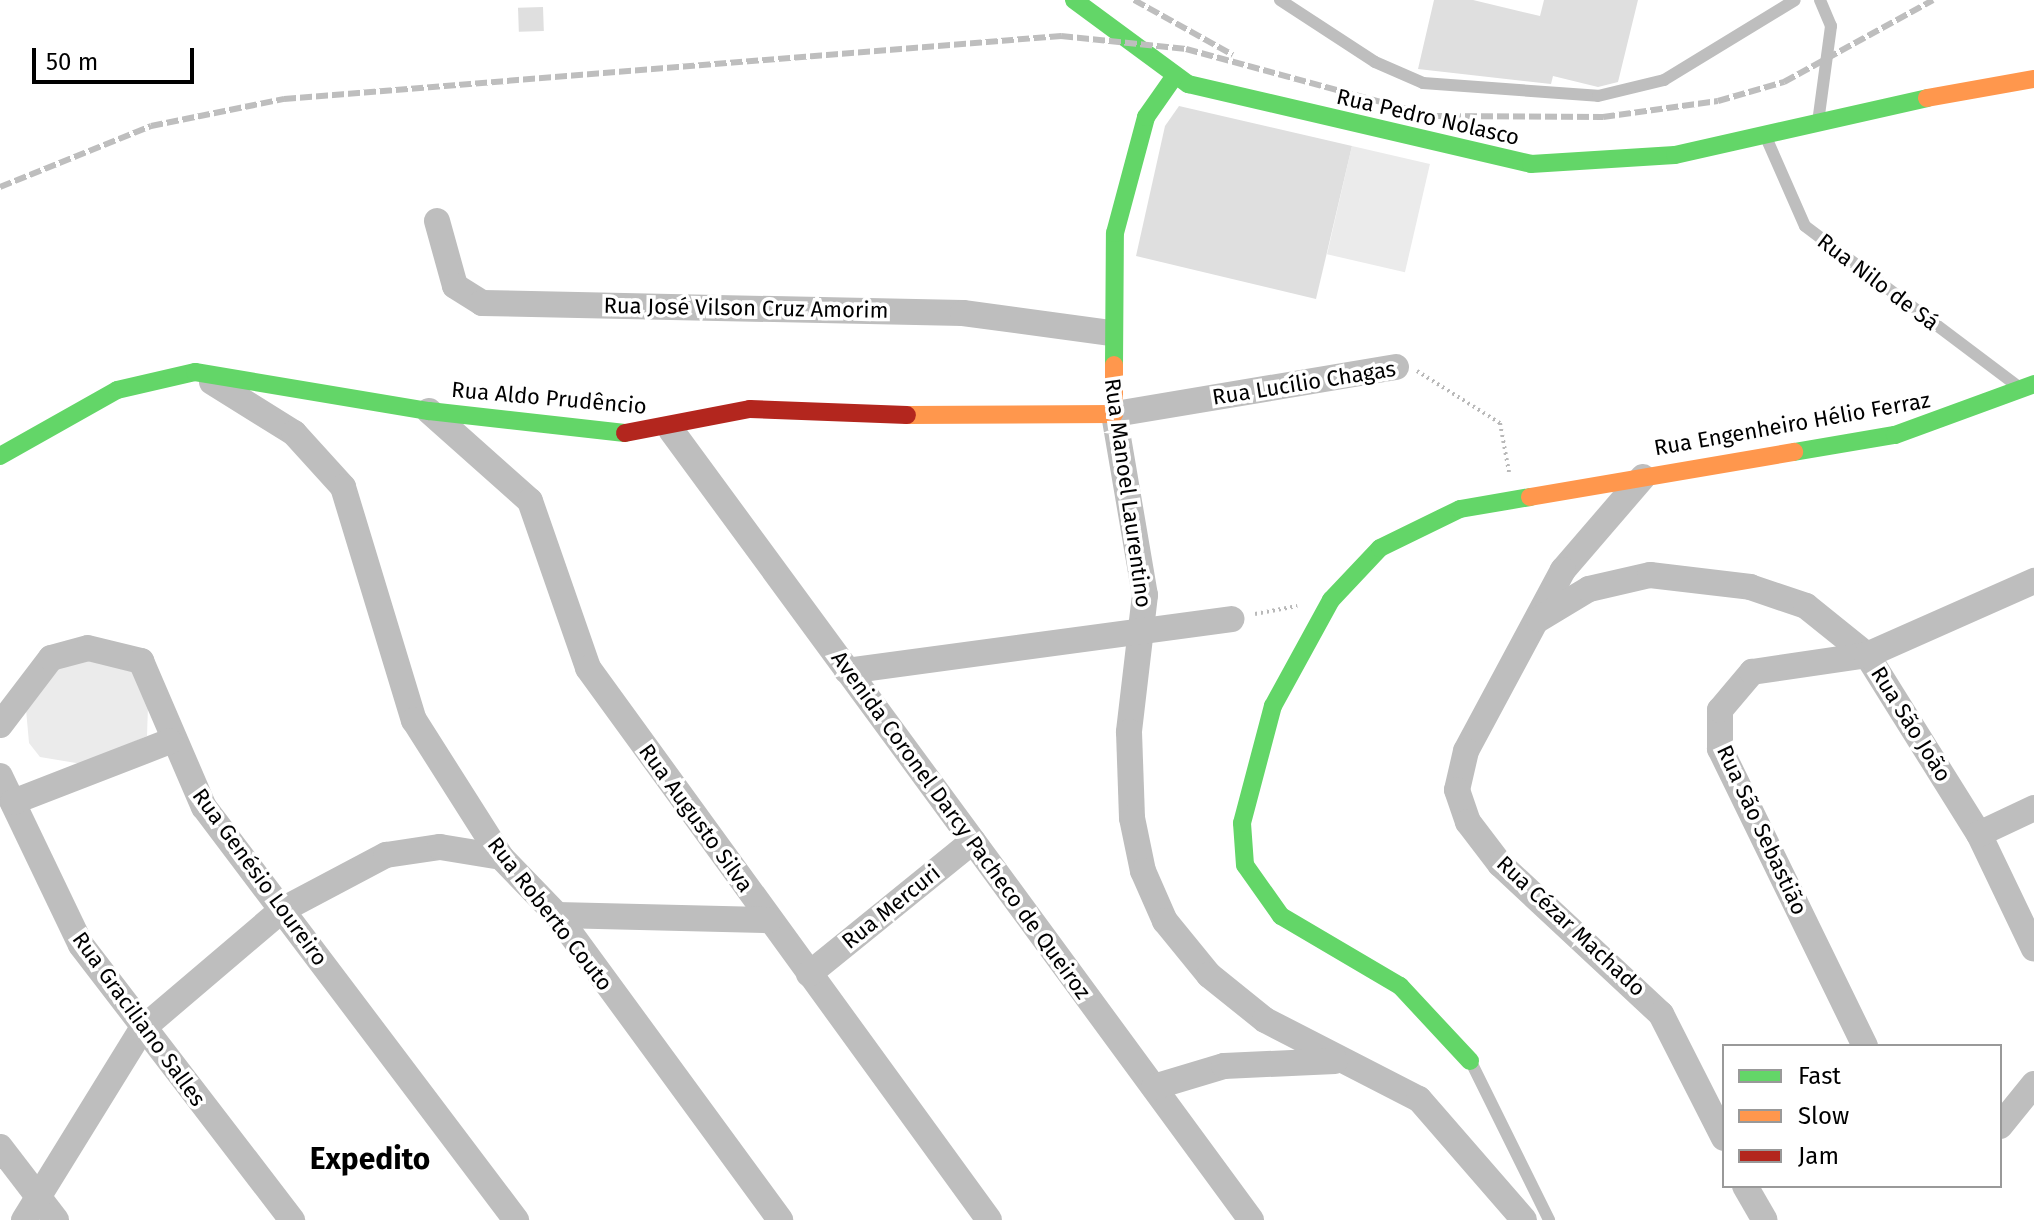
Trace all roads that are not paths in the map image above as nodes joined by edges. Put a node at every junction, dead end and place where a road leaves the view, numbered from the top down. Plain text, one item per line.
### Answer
1 (1074, 0) edge
2 (1280, 0) edge
3 (1795, 0) edge
4 (1820, 0) edge
5 (1174, 77) junction
6 (2034, 79) edge
7 (1819, 118) junction
8 (1764, 134) junction
9 (437, 221) dead end
10 (1110, 333) junction
11 (1396, 367) road end
12 (195, 372) junction
13 (2030, 390) edge
14 (429, 411) junction
15 (1114, 414) junction
16 (671, 430) junction
17 (0, 456) edge
18 (1647, 474) junction
19 (2034, 581) edge
20 (1232, 619) road end
21 (1533, 623) junction
22 (1144, 631) junction
23 (1867, 655) junction
24 (847, 671) junction
25 (0, 725) edge
26 (170, 741) junction
27 (0, 776) edge
28 (13, 802) junction
29 (2034, 808) edge
30 (1979, 834) junction
31 (973, 841) junction
32 (501, 857) junction
33 (282, 910) junction
34 (557, 915) junction
35 (769, 920) junction
36 (2034, 949) edge
37 (809, 974) junction
38 (142, 1029) junction
39 (1864, 1044) edge
40 (1470, 1061) joint
41 (1366, 1070) junction
42 (2034, 1084) edge
43 (1154, 1087) junction
44 (2002, 1124) edge
45 (1722, 1133) edge
46 (0, 1147) edge
47 (1746, 1188) edge
48 (39, 1196) junction
49 (24, 1220) edge
50 (56, 1220) edge
51 (292, 1220) edge
52 (516, 1220) edge
53 (780, 1220) edge
54 (989, 1220) edge
55 (1251, 1220) edge
56 (1524, 1220) edge
57 (1549, 1220) edge
58 (1765, 1220) edge

1 - 5 street, Rua Pedro Nolasco
2 - 3 lane
4 - 7 lane
5 - 8 street, Rua Pedro Nolasco
5 - 10 street, Rua Manoel Laurentino
6 - 7 street, Rua Pedro Nolasco
7 - 8 street, Rua Pedro Nolasco
8 - 13 lane, Rua Nilo de Sá
9 - 10 street, Rua José Vilson Cruz Amorim
10 - 15 street, Rua Manoel Laurentino
11 - 15 street, Rua Lucílio Chagas
12 - 14 street, Rua Aldo Prudêncio
12 - 17 street, Rua Aldo Prudêncio
12 - 32 street, Rua Roberto Couto
13 - 18 street, Rua Engenheiro Hélio Ferraz
14 - 16 street, Rua Aldo Prudêncio
14 - 35 street, Rua Augusto Silva
15 - 16 street, Rua Aldo Prudêncio
15 - 22 street, Rua Manoel Laurentino
16 - 24 street, Avenida Coronel Darcy Pacheco de Queiroz
18 - 21 street, Rua Cézar Machado
18 - 40 street, Rua Engenheiro Hélio Ferraz
19 - 23 street, Rua São Sebastião
20 - 22 street
21 - 23 street, Rua São João
21 - 45 street, Rua Cézar Machado
22 - 24 street
22 - 41 street, Rua Manoel Laurentino
23 - 30 street, Rua São João
23 - 39 street, Rua São Sebastião
24 - 31 street, Avenida Coronel Darcy Pacheco de Queiroz
25 - 26 street, Rua Genésio Loureiro
26 - 28 street
26 - 33 street, Rua Genésio Loureiro
27 - 28 street, Rua Graciliano Salles
28 - 38 street, Rua Graciliano Salles
29 - 30 street
30 - 36 street, Rua São João
31 - 37 street, Rua Mercuri
31 - 43 street, Avenida Coronel Darcy Pacheco de Queiroz
32 - 33 street
32 - 34 street, Rua Roberto Couto
33 - 38 street
33 - 52 street, Rua Genésio Loureiro
34 - 35 street
34 - 53 street, Rua Roberto Couto
35 - 37 street, Rua Augusto Silva
37 - 54 street, Rua Augusto Silva
38 - 48 street
38 - 51 street, Rua Graciliano Salles
40 - 57 lane
41 - 43 street
41 - 56 street, Rua Manoel Laurentino
42 - 44 street
43 - 55 street, Avenida Coronel Darcy Pacheco de Queiroz
46 - 48 street
47 - 58 street
48 - 49 street
48 - 50 street

